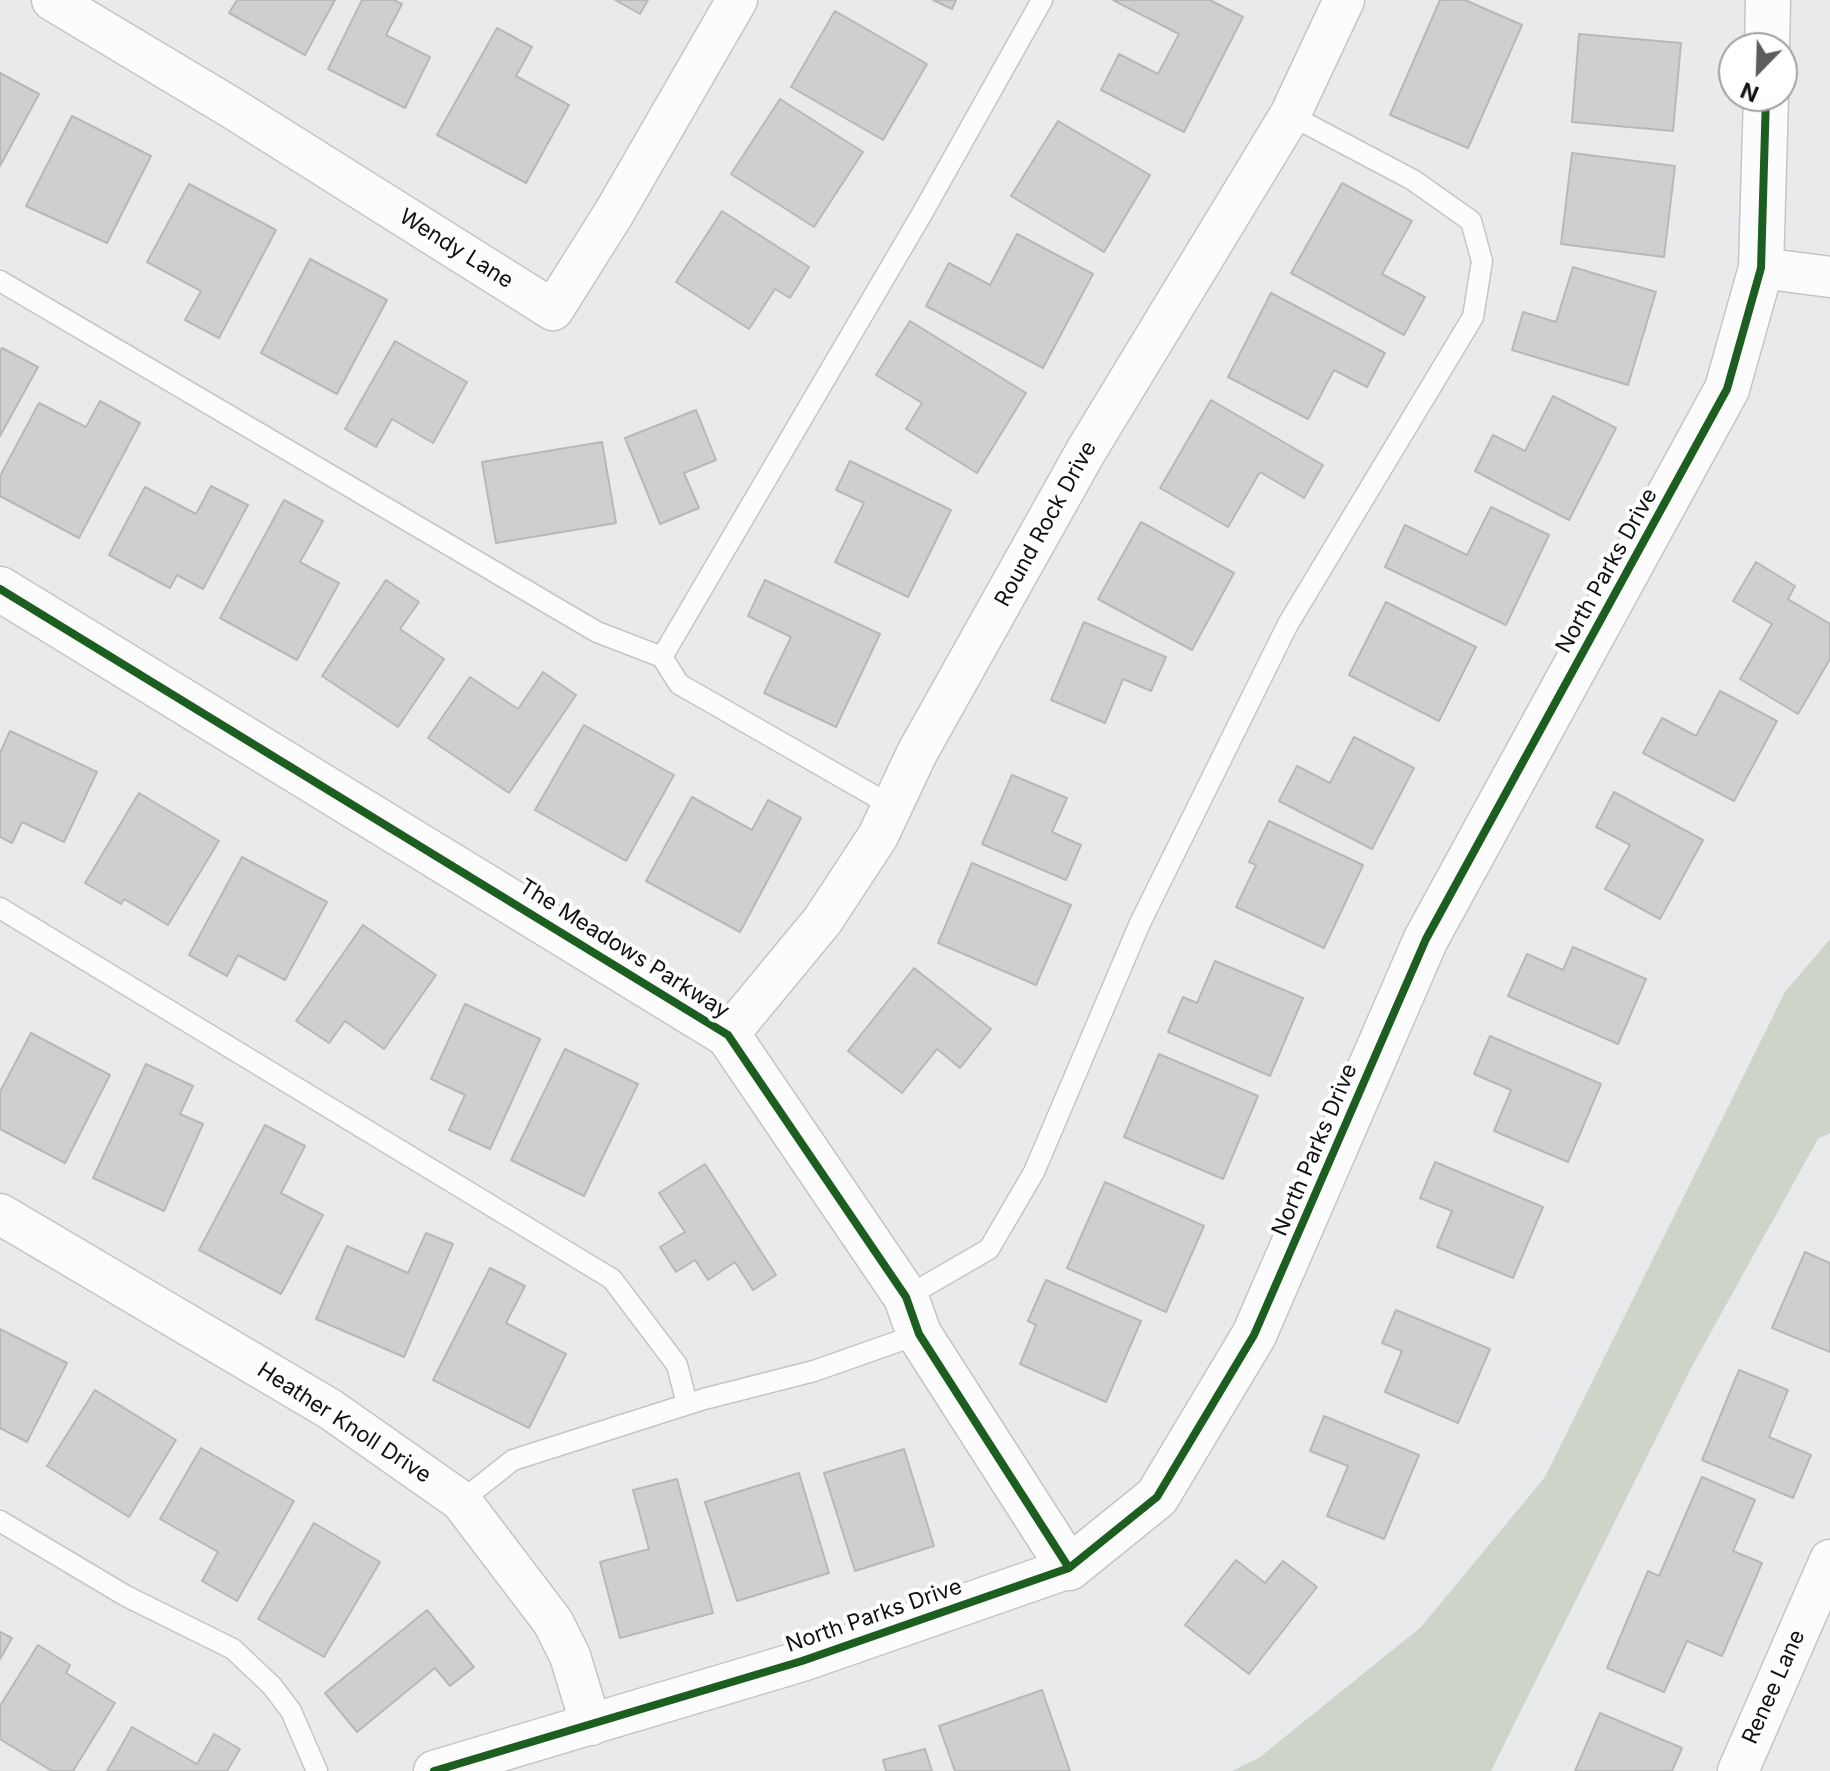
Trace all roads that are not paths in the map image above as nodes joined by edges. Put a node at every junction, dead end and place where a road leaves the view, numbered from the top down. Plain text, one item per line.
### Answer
1 (52, 0) edge
2 (737, 0) edge
3 (1042, 0) edge
4 (1344, 0) edge
5 (1768, 0) edge
6 (1767, 32) edge
7 (1766, 112) edge
8 (1290, 115) junction
9 (1761, 268) junction
10 (1830, 277) edge
11 (0, 281) edge
12 (0, 589) edge
13 (662, 657) junction
14 (892, 806) junction
15 (0, 908) edge
16 (728, 1035) junction
17 (0, 1214) edge
18 (912, 1315) junction
19 (687, 1404) junction
20 (461, 1501) junction
21 (0, 1521) edge
22 (1830, 1560) edge
23 (1069, 1568) junction
24 (591, 1725) junction
25 (317, 1771) edge
26 (434, 1771) edge
27 (1738, 1771) edge

1 - 2 street, Wendy Lane
3 - 13 lane
4 - 8 street, Round Rock Drive
5 - 6 street
7 - 9 street, North Parks Drive
8 - 14 street, Round Rock Drive
8 - 18 lane
9 - 10 street
9 - 23 street, North Parks Drive
11 - 13 lane
12 - 16 street, The Meadows Parkway
13 - 14 lane
14 - 16 street, Round Rock Drive
15 - 19 lane
16 - 18 street, The Meadows Parkway
17 - 20 street, Heather Knoll Drive
18 - 19 lane
18 - 23 street, The Meadows Parkway
19 - 20 lane
20 - 24 street, Heather Knoll Drive
21 - 25 lane
22 - 27 street, Renee Lane
23 - 24 street, North Parks Drive
24 - 26 street, North Parks Drive

